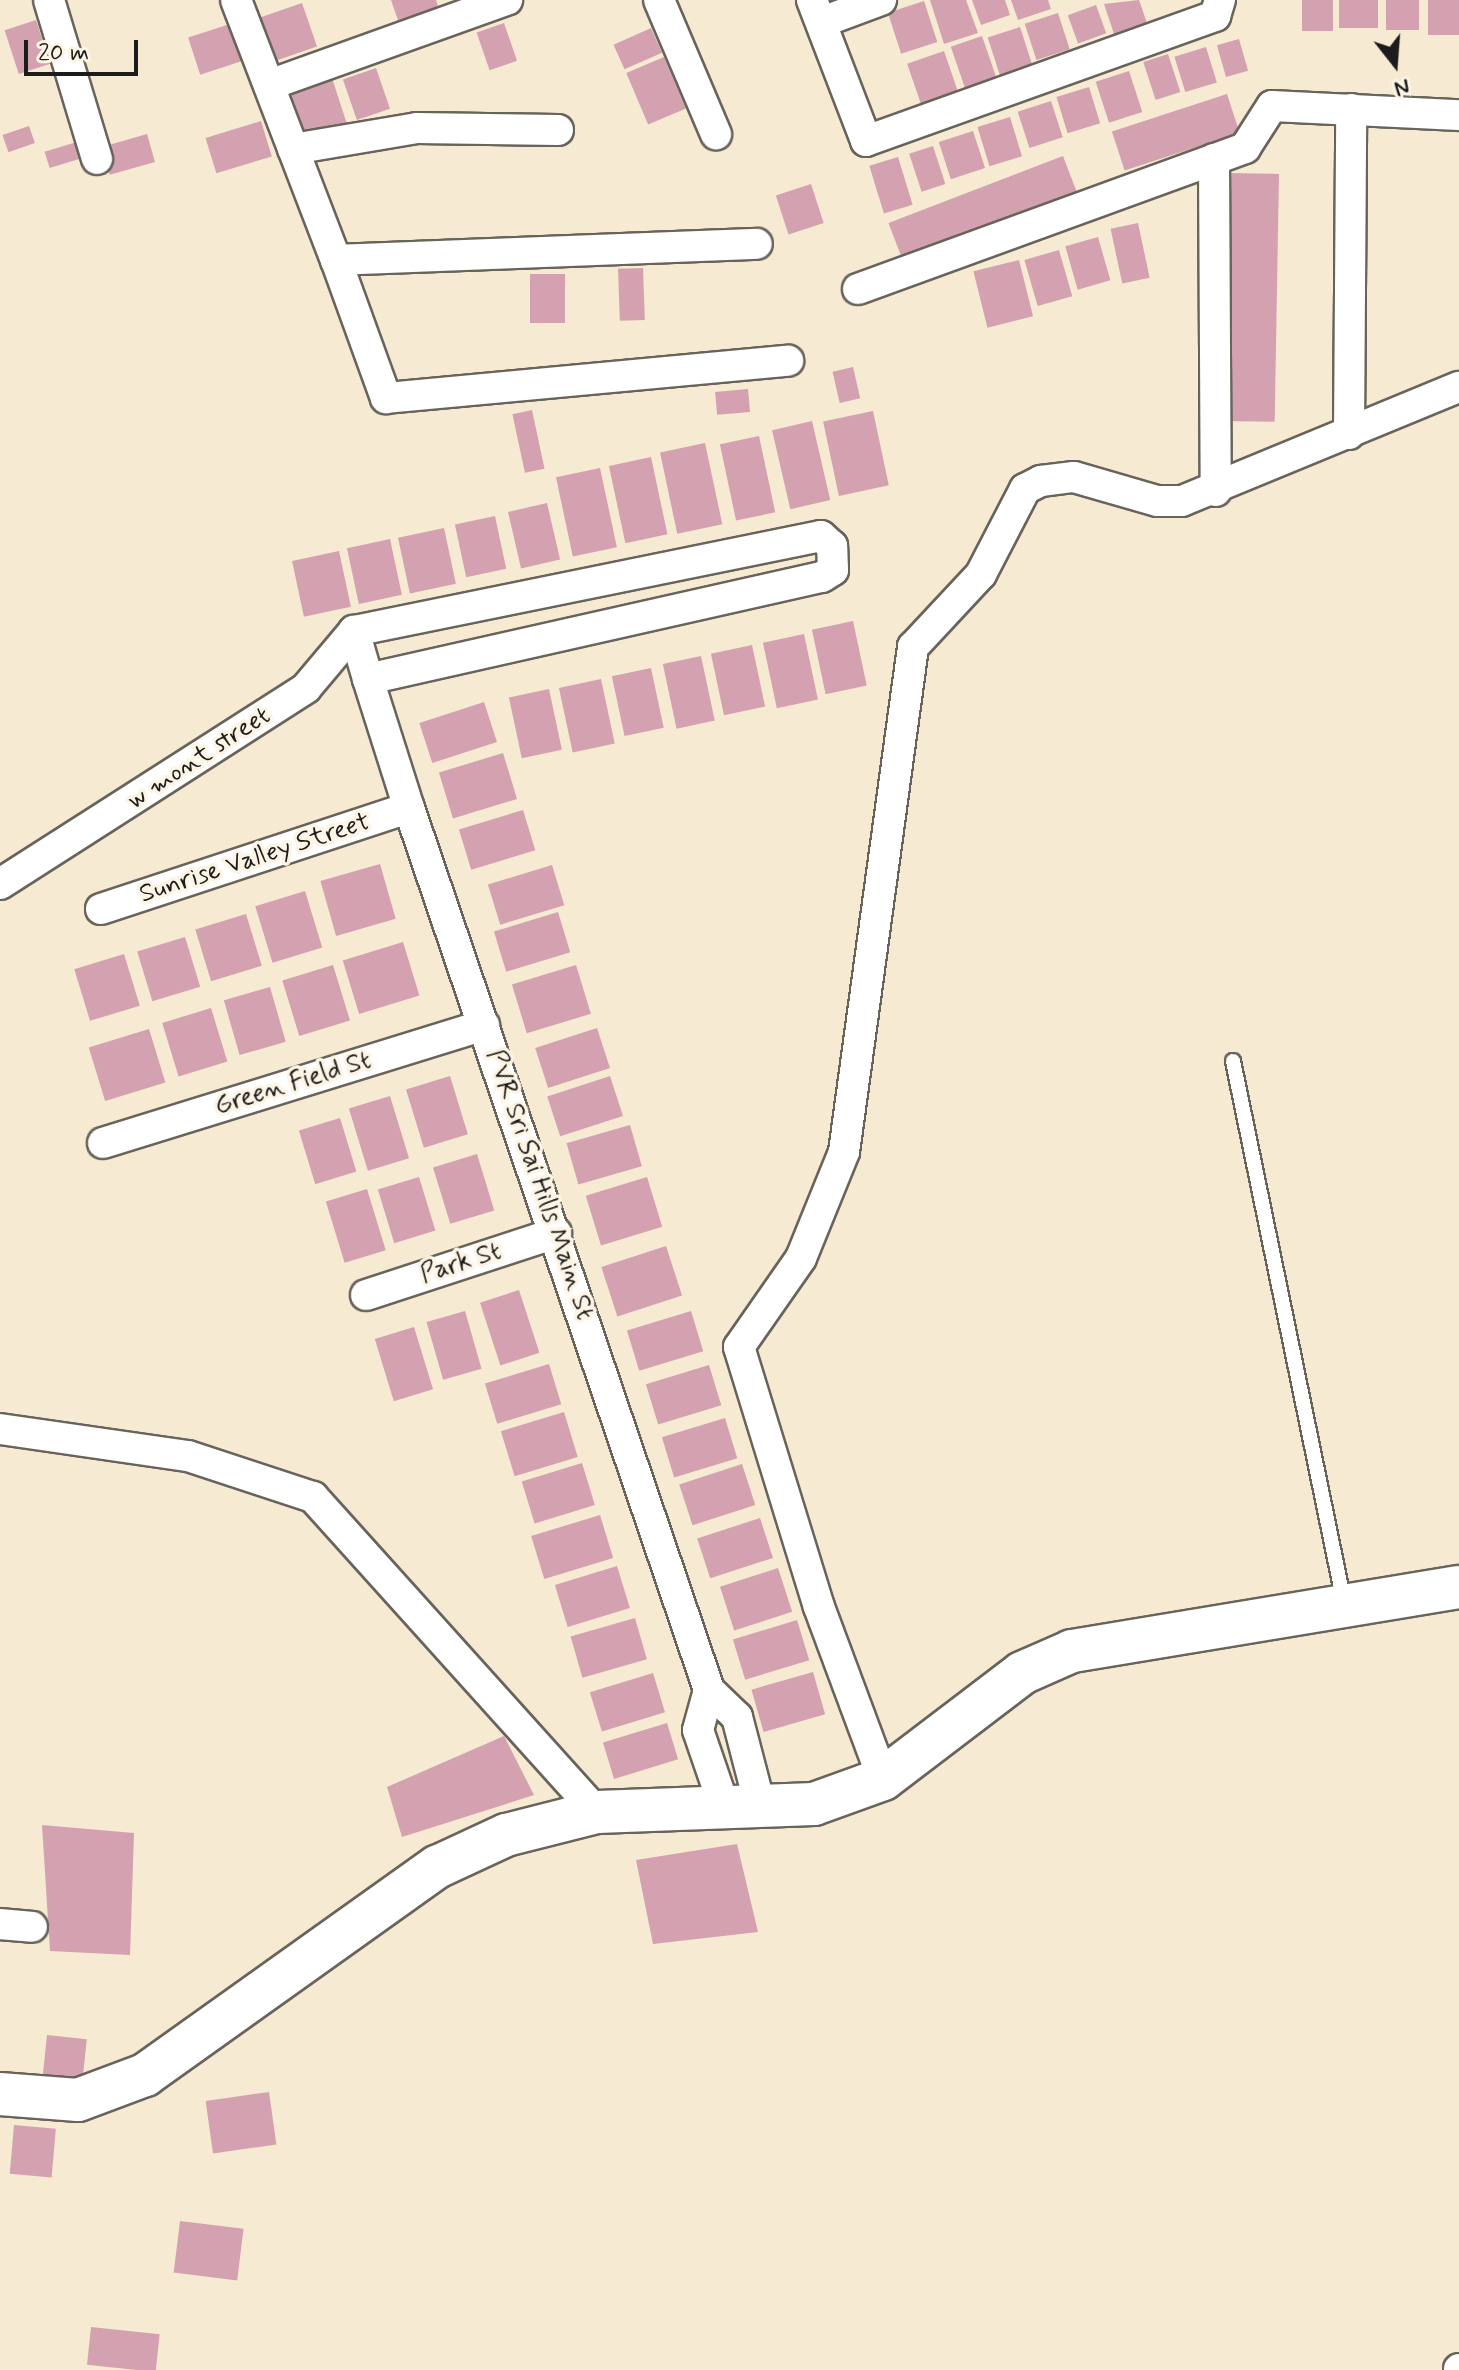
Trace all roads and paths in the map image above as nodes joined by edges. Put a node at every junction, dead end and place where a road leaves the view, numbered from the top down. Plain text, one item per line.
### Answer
1 (49, 0) edge
2 (236, 0) edge
3 (507, 0) edge
4 (659, 0) edge
5 (881, 0) edge
6 (1220, 0) edge
7 (817, 11) edge
8 (269, 85) junction
9 (1351, 109) junction
10 (1459, 115) edge
11 (558, 130) dead end
12 (716, 134) dead end
13 (293, 149) junction
14 (97, 159) dead end
15 (1214, 159) junction
16 (757, 244) dead end
17 (336, 260) junction
18 (858, 289) dead end
19 (788, 361) dead end
20 (1459, 387) edge
21 (1349, 434) junction
22 (1216, 491) junction
23 (354, 631) junction
24 (368, 679) junction
25 (409, 808) junction
26 (0, 884) edge
27 (101, 909) dead end
28 (484, 1025) junction
29 (1233, 1061) dead end
30 (103, 1143) dead end
31 (556, 1233) junction
32 (366, 1295) dead end
33 (0, 1429) edge
34 (1459, 1587) edge
35 (1345, 1606) junction
36 (883, 1779) junction
37 (742, 1806) junction
38 (597, 1812) junction
39 (0, 1924) edge
40 (32, 1927) dead end
41 (0, 2094) edge

1 - 14 street
2 - 8 street
3 - 8 street
4 - 12 street
5 - 7 street
6 - 7 street
8 - 13 street
9 - 10 street
9 - 15 street
9 - 21 street
11 - 13 street
13 - 17 street
15 - 18 street
15 - 22 street
16 - 17 street
17 - 19 street
20 - 21 street
21 - 22 street
22 - 36 street
23 - 24 street, PVR Sri Sai Hills Main St
23 - 24 street
23 - 26 street, w mont street
24 - 25 street, PVR Sri Sai Hills Main St
25 - 27 street, Sunrise Valley Street
25 - 28 street, PVR Sri Sai Hills Main St
28 - 30 street, Green Field St
28 - 31 street, PVR Sri Sai Hills Main St
29 - 35 lane
31 - 32 street, Park St
31 - 37 street, PVR Sri Sai Hills Main St
33 - 38 street
34 - 35 street
35 - 36 street
36 - 37 street
37 - 38 street
38 - 41 street
39 - 40 street

